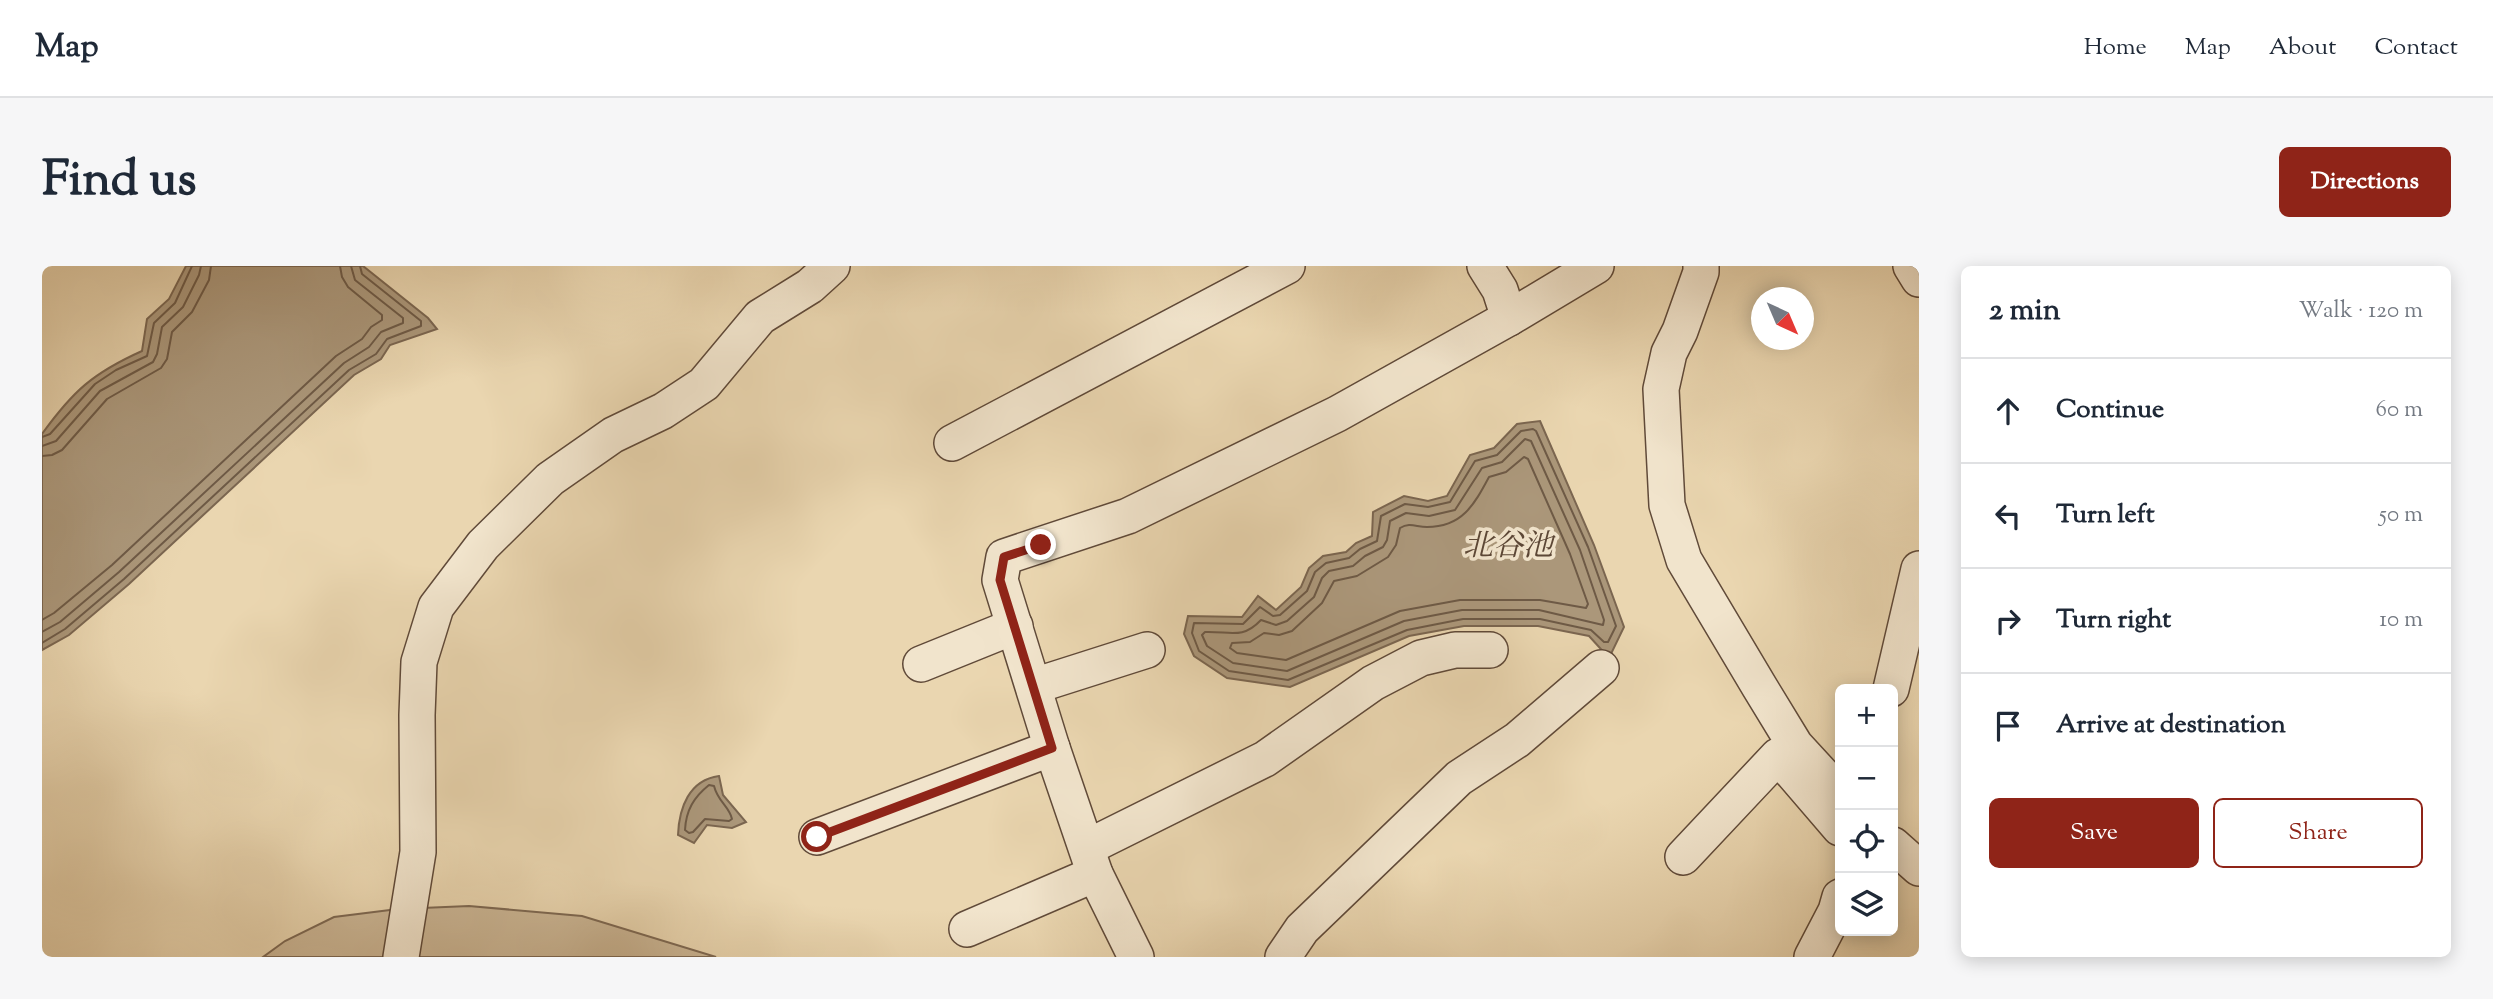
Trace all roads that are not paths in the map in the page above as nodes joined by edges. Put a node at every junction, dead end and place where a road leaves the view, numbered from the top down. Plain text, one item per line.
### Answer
1 (832, 266) edge
2 (1287, 266) edge
3 (1485, 266) edge
4 (1596, 266) edge
5 (1701, 266) edge
6 (1911, 266) edge
7 (1919, 279) edge
8 (1509, 318) junction
9 (952, 443) dead end
10 (1919, 569) edge
11 (1015, 626) junction
12 (1147, 650) dead end
13 (1489, 650) dead end
14 (921, 664) dead end
15 (1601, 668) dead end
16 (1892, 684) edge
17 (1034, 686) junction
18 (1052, 748) junction
19 (1835, 789) edge
20 (1835, 822) edge
21 (817, 837) dead end
22 (1898, 849) edge
23 (1683, 857) dead end
24 (1092, 860) junction
25 (1919, 868) edge
26 (1835, 913) edge
27 (967, 929) dead end
28 (401, 957) edge
29 (1136, 957) edge
30 (1283, 957) edge
31 (1812, 957) edge

1 - 28 street
2 - 9 street
3 - 8 street
4 - 8 street
5 - 19 street
6 - 7 street
8 - 11 street
10 - 16 street
11 - 14 street
11 - 17 street
12 - 17 street
13 - 24 street
15 - 30 street
17 - 18 street
18 - 21 street
18 - 24 street
20 - 23 street
22 - 25 street
24 - 27 street
24 - 29 street
26 - 31 street

